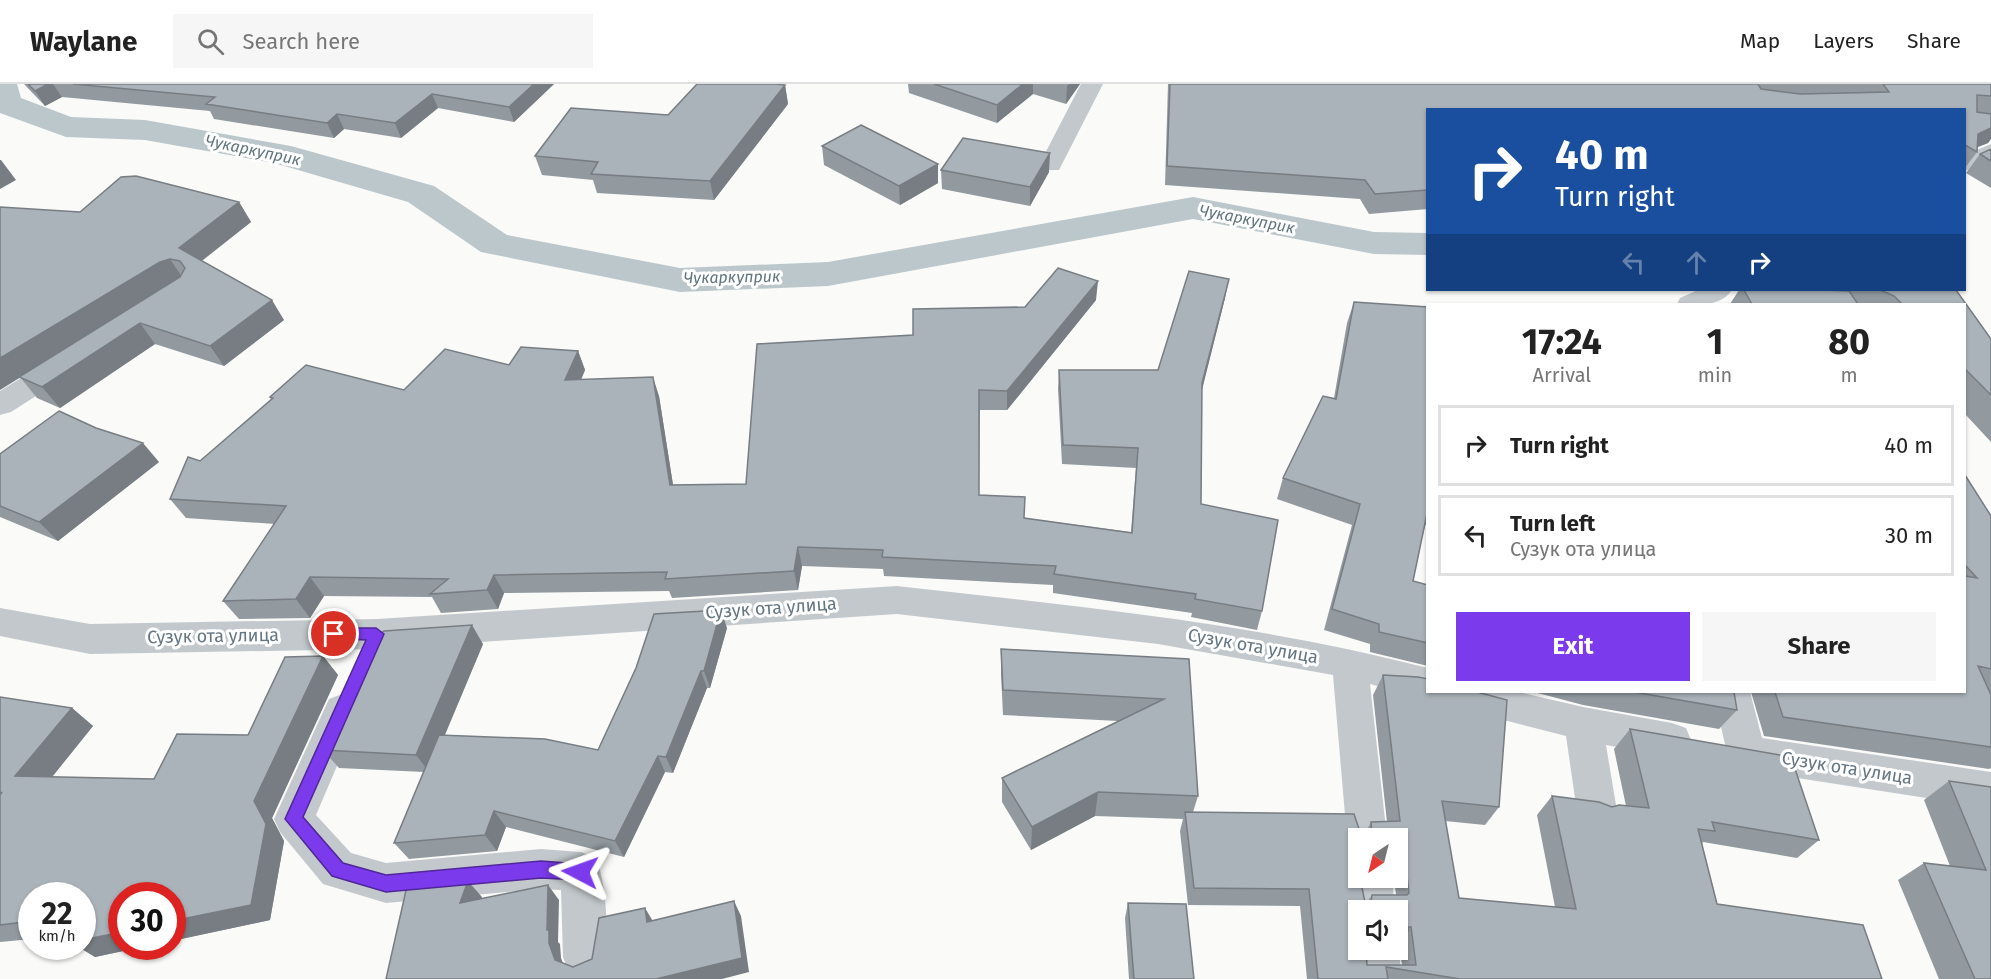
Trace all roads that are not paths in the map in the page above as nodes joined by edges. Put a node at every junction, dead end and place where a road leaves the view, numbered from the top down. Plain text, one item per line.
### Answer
1 (1092, 84) edge
2 (1991, 151) edge
3 (1966, 164) edge
4 (1051, 165) edge
5 (1717, 291) edge
6 (1692, 303) edge
7 (87, 351) edge
8 (0, 405) edge
9 (0, 621) edge
10 (365, 659) junction
11 (1350, 663) junction
12 (1426, 683) edge
13 (1461, 693) edge
14 (1732, 693) edge
15 (1583, 724) junction
16 (1746, 753) junction
17 (1991, 790) edge
18 (1596, 805) edge
19 (1366, 828) edge
20 (585, 957) dead end
21 (1379, 960) edge
22 (1380, 979) edge

1 - 4 street
2 - 3 street
5 - 6 street
7 - 8 street
9 - 10 street, Сузук ота улица
10 - 11 street, Сузук ота улица
10 - 20 street
11 - 12 street, Сузук ота улица
11 - 19 street
13 - 15 street, Сузук ота улица
14 - 16 street
15 - 16 street, Сузук ота улица
15 - 18 street
16 - 17 street, Сузук ота улица
21 - 22 street

